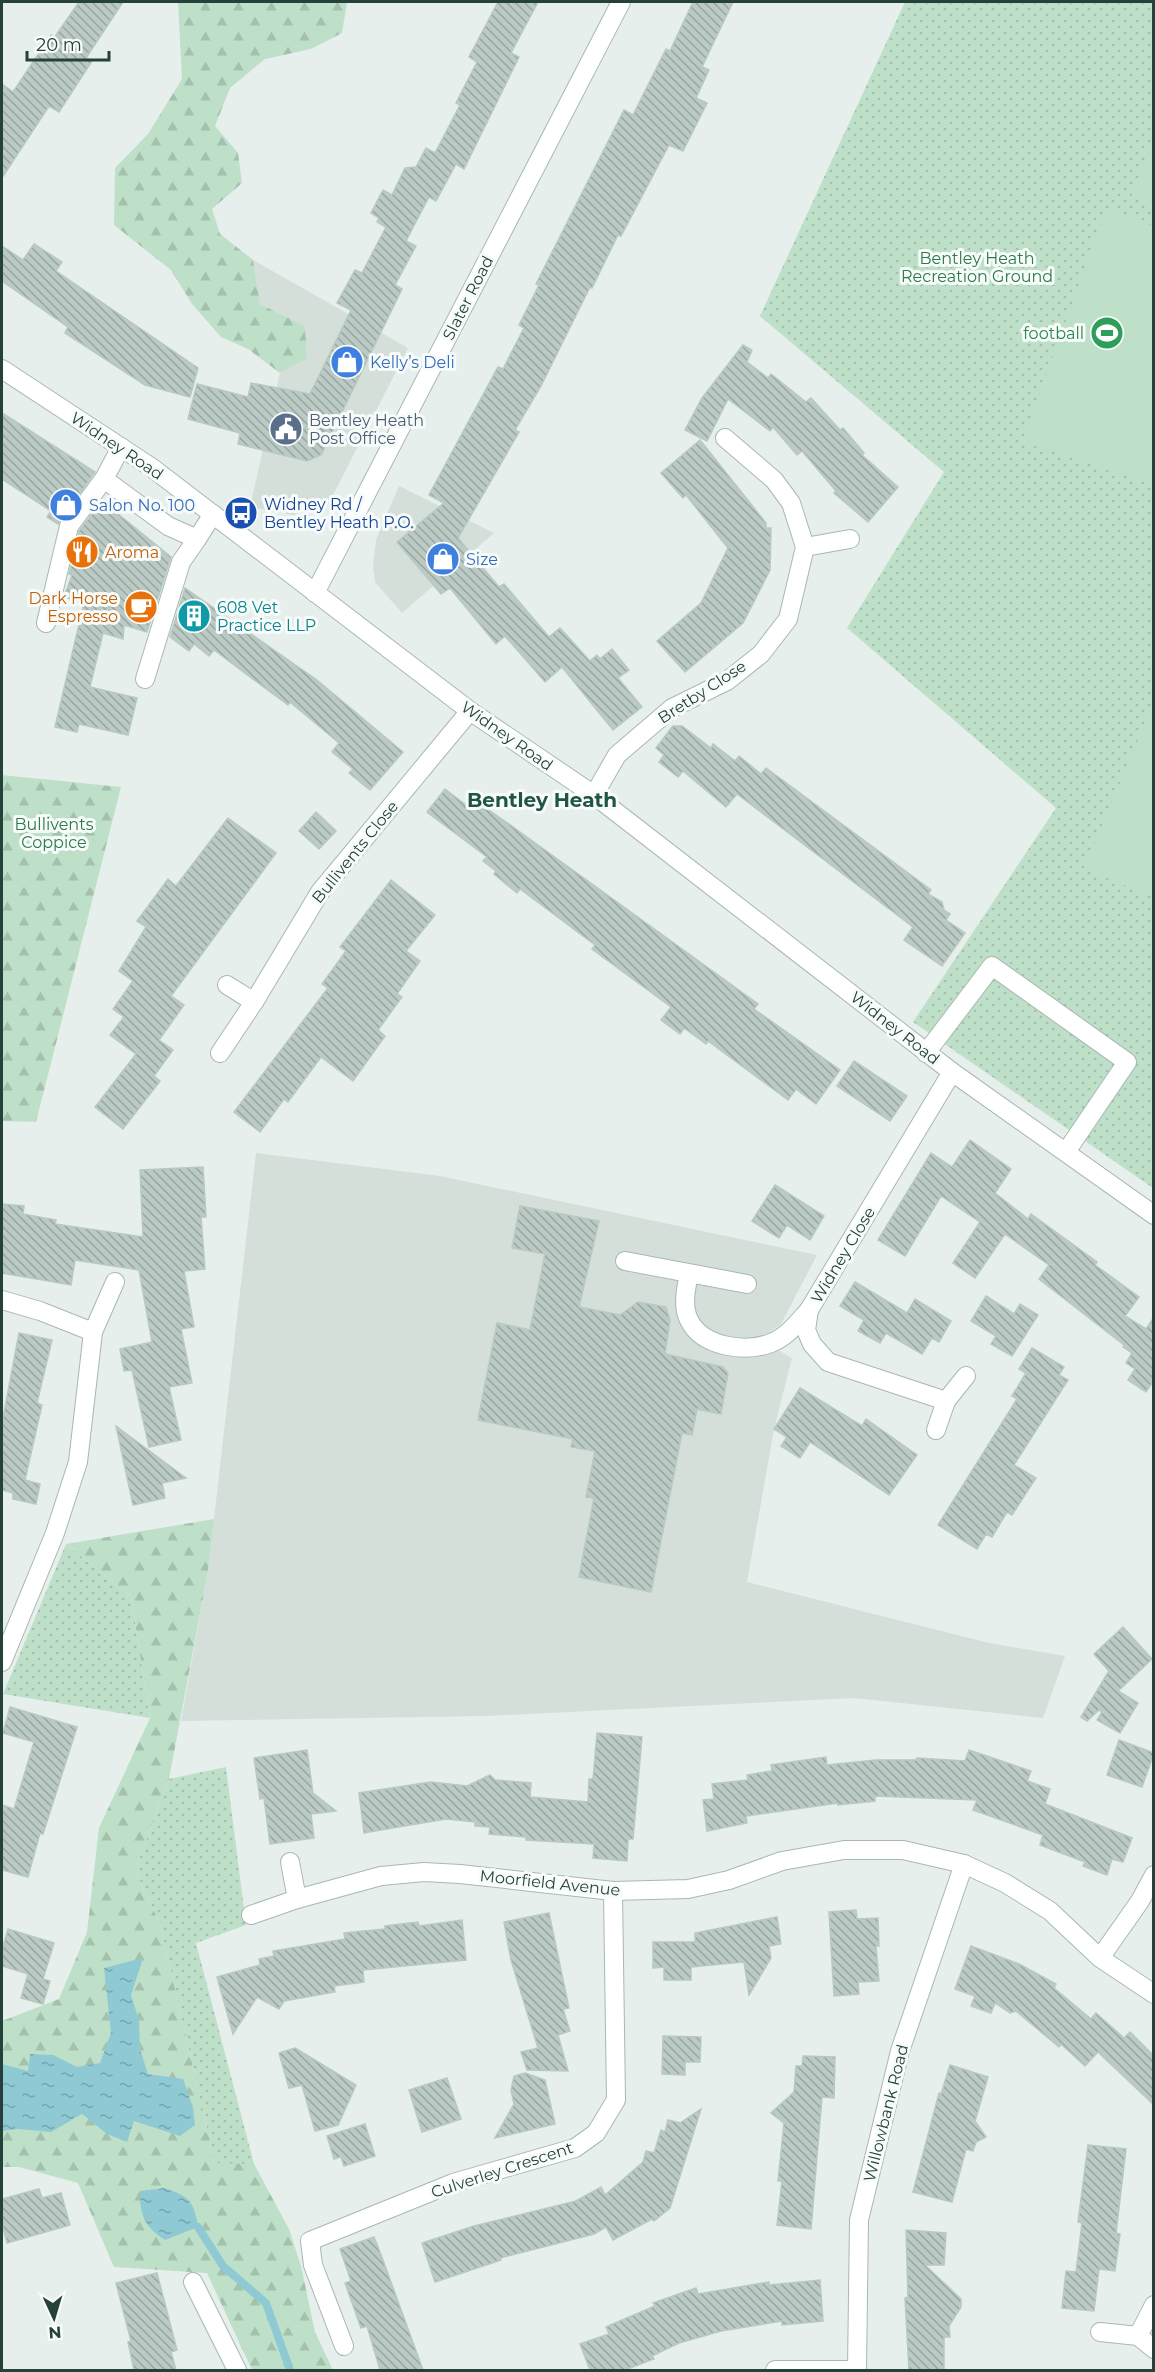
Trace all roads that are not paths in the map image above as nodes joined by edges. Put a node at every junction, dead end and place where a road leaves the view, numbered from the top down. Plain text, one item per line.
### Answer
1 (621, 2) edge
2 (2, 369) edge
3 (725, 438) dead end
4 (121, 447) junction
5 (104, 479) junction
6 (213, 514) junction
7 (197, 539) junction
8 (850, 539) dead end
9 (805, 547) junction
10 (315, 593) junction
11 (46, 622) dead end
12 (145, 679) dead end
13 (470, 711) junction
14 (594, 795) junction
15 (227, 986) dead end
16 (254, 1002) junction
17 (220, 1053) dead end
18 (926, 1053) junction
19 (952, 1072) junction
20 (1066, 1152) junction
21 (1154, 1215) edge
22 (625, 1261) dead end
23 (689, 1274) junction
24 (115, 1282) dead end
25 (747, 1284) dead end
26 (2, 1300) edge
27 (809, 1310) junction
28 (93, 1332) junction
29 (966, 1376) dead end
30 (946, 1401) junction
31 (936, 1430) dead end
32 (6, 1638) edge
33 (2, 1662) edge
34 (290, 1862) dead end
35 (964, 1864) junction
36 (1154, 1875) edge
37 (613, 1891) junction
38 (297, 1899) junction
39 (251, 1915) dead end
40 (1100, 1958) junction
41 (1154, 1994) edge
42 (193, 2282) dead end
43 (1154, 2305) edge
44 (1100, 2332) dead end
45 (1138, 2336) junction
46 (344, 2346) dead end
47 (1154, 2349) edge
48 (237, 2370) edge
49 (775, 2370) edge
50 (857, 2370) edge

1 - 10 street, Slater Road
2 - 4 street, Widney Road
3 - 9 street
4 - 5 street
4 - 6 street, Widney Road
5 - 7 street
5 - 11 street
6 - 7 street
6 - 10 street, Widney Road
7 - 12 street
8 - 9 street
9 - 14 street, Bretby Close
10 - 13 street, Widney Road
13 - 14 street, Widney Road
13 - 16 street, Bullivents Close
14 - 18 street, Widney Road
15 - 16 street
16 - 17 street, Bullivents Close
18 - 19 street, Widney Road
18 - 20 street
19 - 20 street, Widney Road
19 - 27 street, Widney Close
20 - 21 street, Widney Road
22 - 23 street
23 - 25 street
23 - 27 street
24 - 28 street
26 - 28 street
27 - 30 street, Widney Close
28 - 32 street
29 - 30 street
30 - 31 street
32 - 33 street
34 - 38 street
35 - 37 street, Moorfield Avenue
35 - 40 street, Moorfield Avenue
35 - 50 street, Willowbank Road
36 - 40 street
37 - 38 street, Moorfield Avenue
37 - 46 street, Culverley Crescent
38 - 39 street, Moorfield Avenue
40 - 41 street, Moorfield Avenue
42 - 48 street
43 - 45 street
44 - 45 street
45 - 47 street
49 - 50 street

